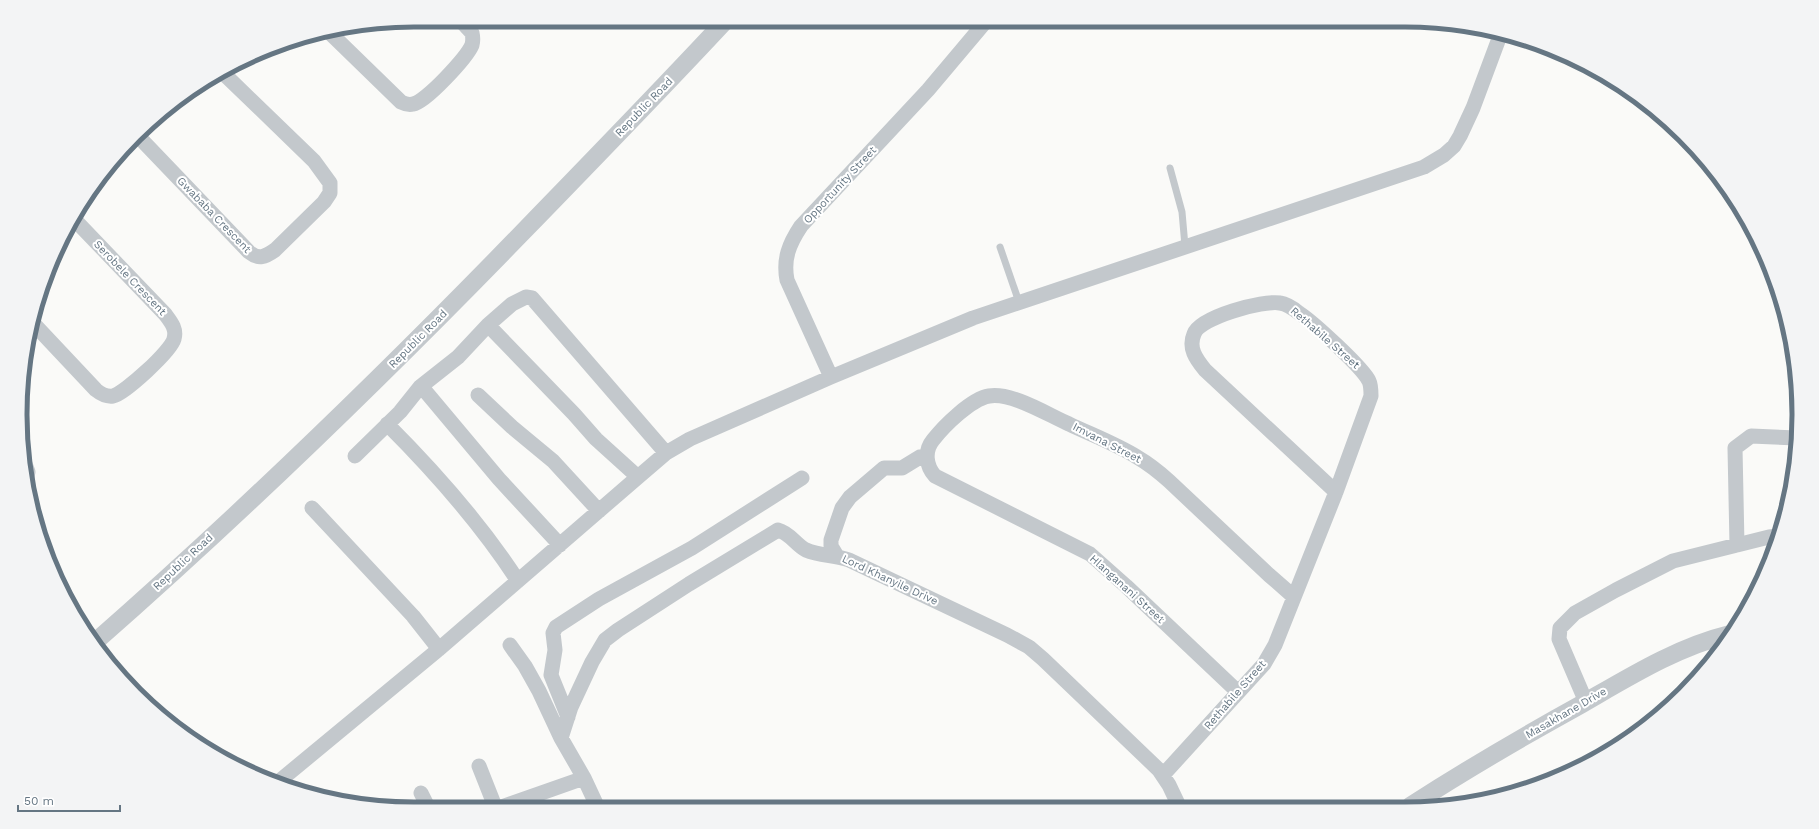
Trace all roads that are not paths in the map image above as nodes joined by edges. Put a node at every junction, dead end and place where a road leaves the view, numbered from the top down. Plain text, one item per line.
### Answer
1 (466, 27) edge
2 (719, 27) edge
3 (981, 27) edge
4 (333, 36) edge
5 (1499, 39) edge
6 (226, 76) edge
7 (141, 139) edge
8 (1170, 168) dead end
9 (78, 223) edge
10 (1185, 246) junction
11 (1000, 247) dead end
12 (1019, 302) junction
13 (488, 326) junction
14 (37, 327) edge
15 (830, 376) junction
16 (422, 386) junction
17 (478, 395) dead end
18 (387, 424) junction
19 (1791, 438) edge
20 (666, 453) junction
21 (355, 456) dead end
22 (927, 456) junction
23 (638, 477) junction
24 (802, 478) dead end
25 (1336, 492) junction
26 (312, 508) dead end
27 (599, 511) junction
28 (1772, 536) edge
29 (560, 545) junction
30 (1737, 545) junction
31 (837, 556) junction
32 (518, 581) junction
33 (1293, 596) junction
34 (1722, 637) edge
35 (99, 639) edge
36 (510, 645) dead end
37 (439, 649) junction
38 (1238, 692) junction
39 (1586, 702) junction
40 (568, 717) junction
41 (561, 738) junction
42 (480, 766) dead end
43 (1163, 775) junction
44 (282, 778) edge
45 (584, 778) junction
46 (421, 793) dead end
47 (1417, 801) edge
48 (426, 802) edge
49 (493, 802) edge
50 (516, 802) edge
51 (595, 802) edge
52 (1177, 802) edge

1 - 4 street
2 - 35 street, Republic Road
3 - 15 street, Opportunity Street
5 - 10 street
6 - 7 street, Gwababa Crescent
8 - 10 lane
9 - 14 street, Serobele Crescent
10 - 12 street
11 - 12 lane
12 - 15 street
13 - 16 street
13 - 20 street
13 - 23 street
15 - 20 street
16 - 18 street
16 - 29 street
17 - 27 street
18 - 21 street
18 - 32 street
19 - 30 street
20 - 23 street
22 - 31 street
22 - 33 street, Imvana Street
22 - 38 street, Hlanganani Street
23 - 27 street
24 - 40 street
25 - 25 street, Rethabile Street
25 - 33 street, Rethabile Street
26 - 37 street
27 - 29 street
28 - 30 street
29 - 32 street
30 - 39 street
31 - 40 street, Lord Khanyile Drive
31 - 43 street, Lord Khanyile Drive
32 - 37 street
33 - 38 street, Rethabile Street
34 - 39 street, Masakhane Drive
36 - 41 street
37 - 44 street
38 - 43 street, Rethabile Street
39 - 47 street, Masakhane Drive
40 - 41 street, Lord Khanyile Drive
41 - 45 street
42 - 49 street
43 - 52 street, Lord Khanyile Drive
45 - 50 street
45 - 51 street
46 - 48 street

